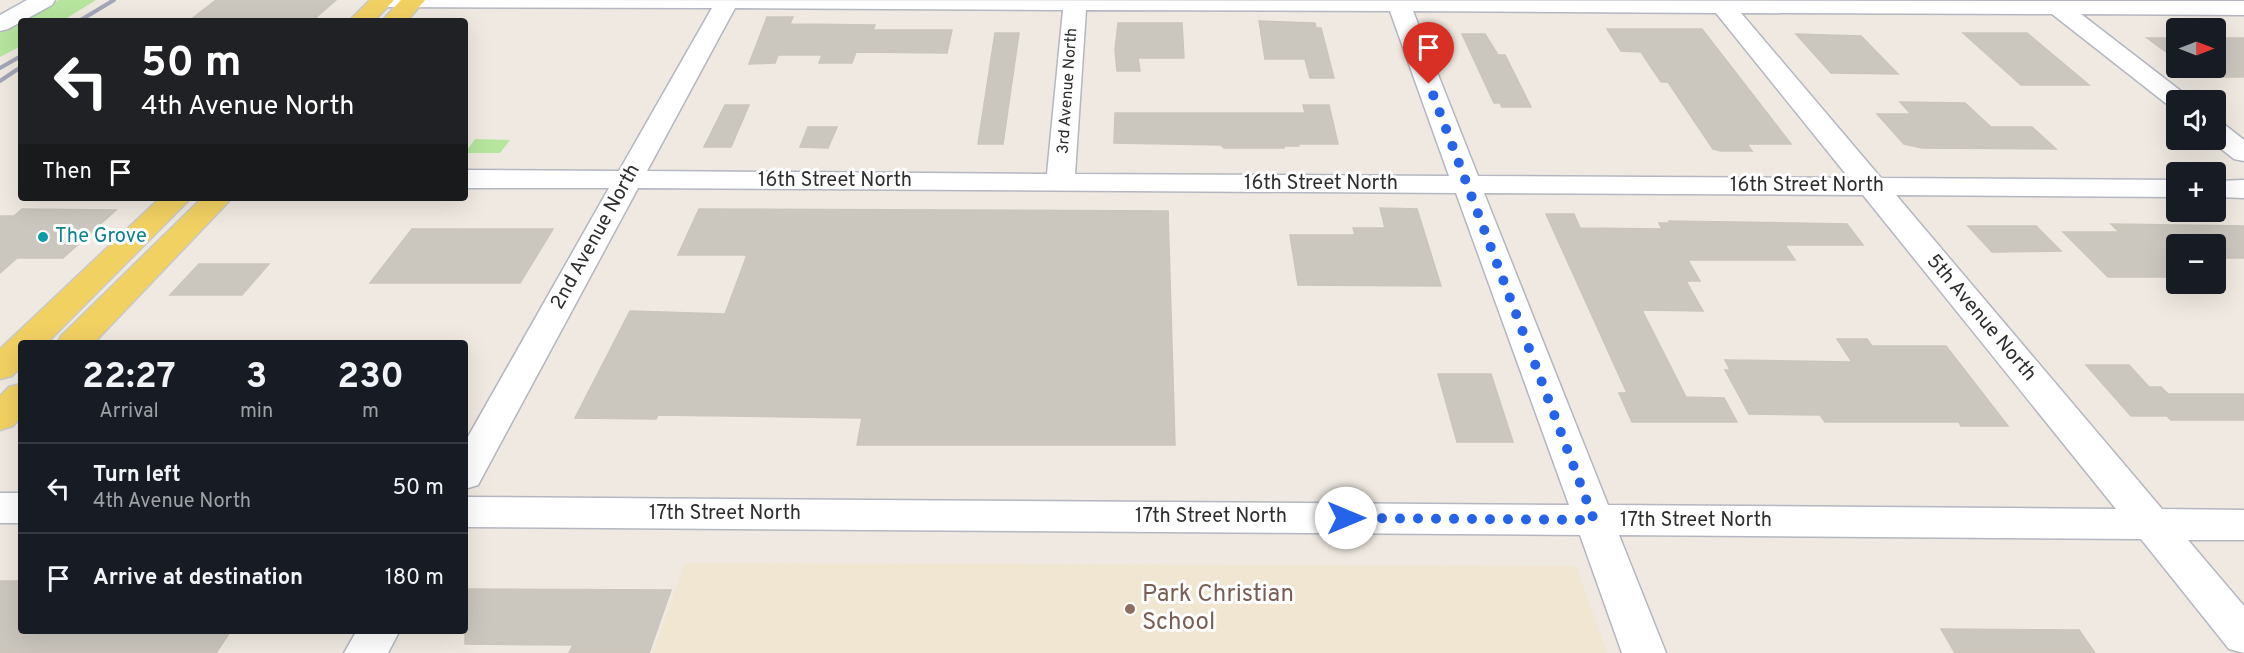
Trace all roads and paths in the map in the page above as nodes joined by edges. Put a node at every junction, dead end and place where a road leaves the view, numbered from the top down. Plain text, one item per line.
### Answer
1 (11, 0) edge
2 (44, 0) edge
3 (382, 0) edge
4 (414, 0) edge
5 (728, 1) edge
6 (1075, 2) edge
7 (1398, 2) edge
8 (1720, 3) edge
9 (2053, 4) edge
10 (0, 6) edge
11 (2244, 8) edge
12 (364, 18) edge
13 (397, 18) edge
14 (0, 24) edge
15 (2166, 91) edge
16 (2226, 139) edge
17 (2244, 153) edge
18 (468, 179) edge
19 (628, 180) junction
20 (1060, 183) junction
21 (1467, 184) junction
22 (1872, 187) junction
23 (2166, 188) edge
24 (2226, 189) edge
25 (2244, 189) edge
26 (174, 201) edge
27 (215, 201) edge
28 (30, 340) edge
29 (77, 340) edge
30 (18, 351) edge
31 (0, 368) edge
32 (18, 399) edge
33 (0, 417) edge
34 (468, 470) edge
35 (0, 508) edge
36 (18, 508) edge
37 (468, 512) edge
38 (1594, 520) junction
39 (2152, 525) junction
40 (2244, 525) edge
41 (377, 634) edge
42 (2244, 636) edge
43 (366, 653) edge
44 (1644, 653) edge

1 - 10 street
2 - 14 street
3 - 4 street
3 - 12 main road
4 - 5 street
4 - 13 main road
5 - 6 street
5 - 19 street, 2nd Avenue North
6 - 7 street
6 - 20 street, 3rd Avenue North
7 - 8 street
7 - 21 street
8 - 9 street
8 - 22 street, 5th Avenue North
9 - 11 street
9 - 15 street
16 - 17 street
18 - 19 street, 16th Street North
19 - 20 street, 16th Street North
19 - 34 street, 2nd Avenue North
20 - 21 street, 16th Street North
21 - 22 street, 16th Street North
21 - 38 street
22 - 23 street, 16th Street North
22 - 39 street, 5th Avenue North
24 - 25 street
26 - 28 main road
27 - 29 main road
30 - 31 main road
32 - 33 main road
35 - 36 street
37 - 38 street, 17th Street North
38 - 39 street, 17th Street North
38 - 44 street
39 - 40 street, 17th Street North
39 - 42 street, 5th Avenue North
41 - 43 street

